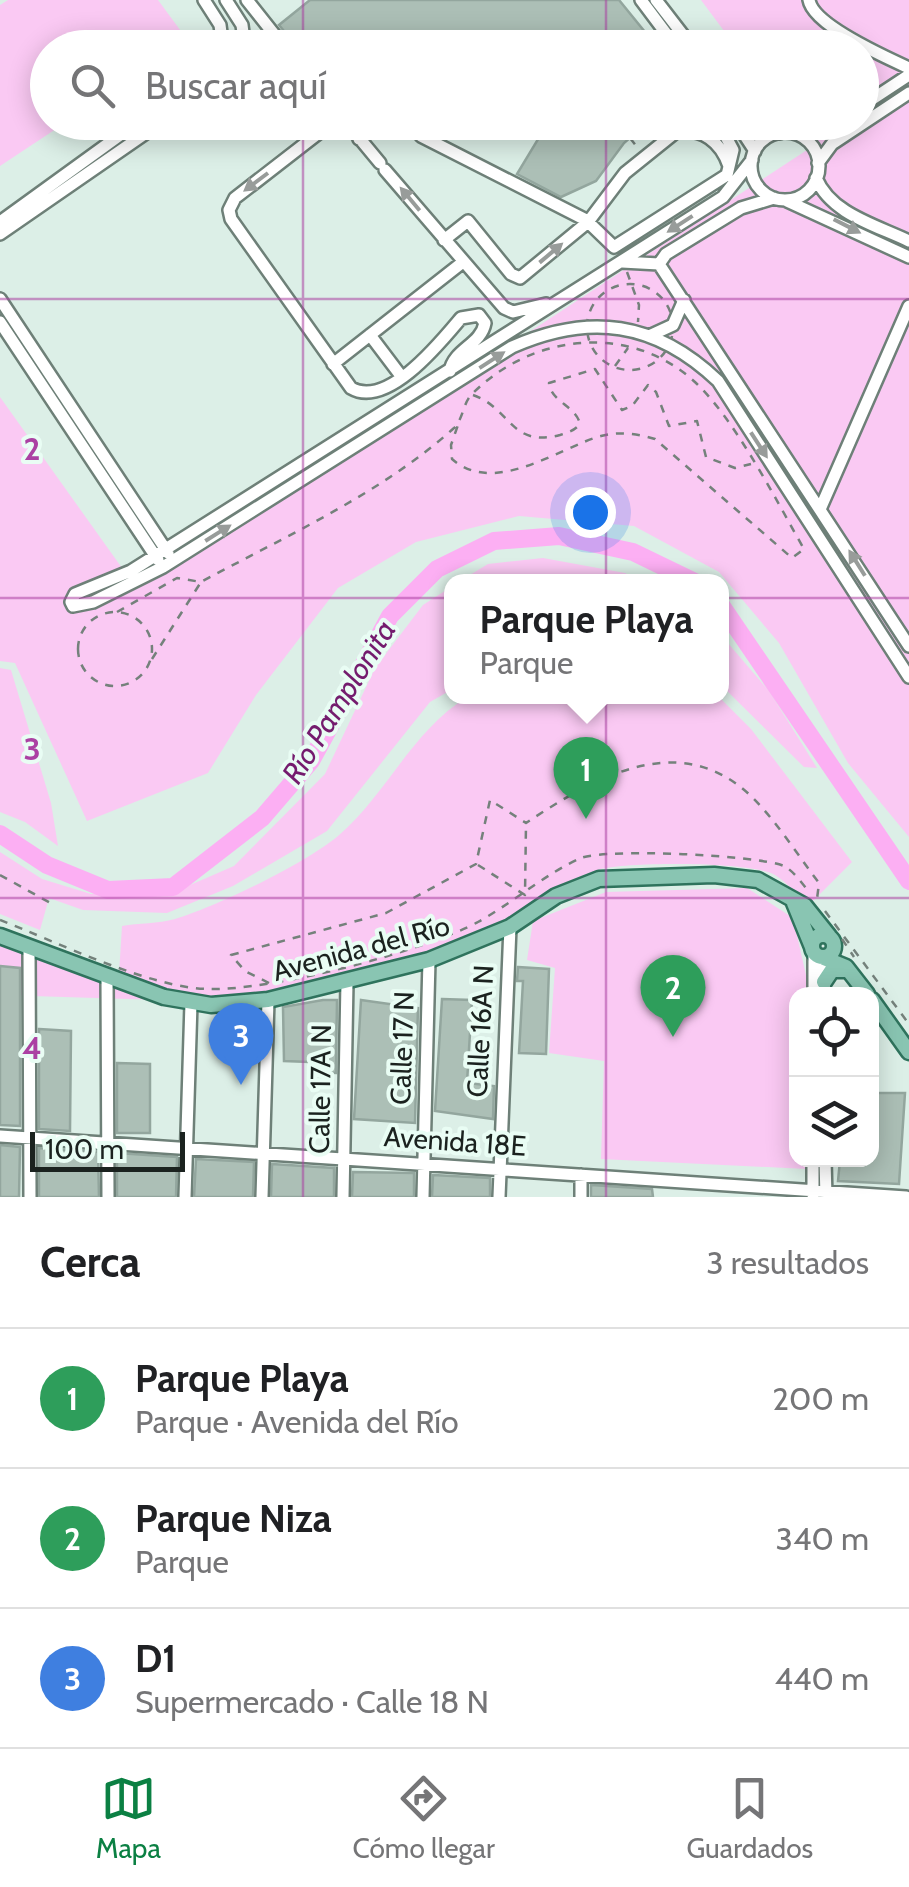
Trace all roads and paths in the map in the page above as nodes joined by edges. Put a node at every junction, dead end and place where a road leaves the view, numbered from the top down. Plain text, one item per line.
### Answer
1 (204, 0) edge
2 (226, 0) edge
3 (247, 0) edge
4 (641, 0) edge
5 (656, 0) edge
6 (809, 0) edge
7 (221, 30) edge
8 (243, 30) edge
9 (271, 30) edge
10 (664, 30) edge
11 (680, 30) edge
12 (839, 30) edge
13 (879, 51) edge
14 (889, 56) junction
15 (909, 71) edge
16 (896, 83) junction
17 (909, 93) edge
18 (879, 94) edge
19 (879, 113) edge
20 (113, 140) edge
21 (136, 140) edge
22 (310, 140) edge
23 (360, 140) edge
24 (429, 140) edge
25 (632, 140) edge
26 (665, 140) edge
27 (712, 140) edge
28 (727, 140) edge
29 (745, 140) edge
30 (765, 140) edge
31 (804, 140) edge
32 (838, 140) edge
33 (753, 155) junction
34 (644, 156) junction
35 (818, 163) junction
36 (730, 168) junction
37 (816, 178) junction
38 (779, 199) junction
39 (0, 222) edge
40 (588, 222) junction
41 (0, 234) edge
42 (444, 240) junction
43 (909, 240) edge
44 (909, 257) edge
45 (462, 262) junction
46 (622, 262) junction
47 (659, 264) junction
48 (0, 298) edge
49 (560, 300) junction
50 (684, 300) junction
51 (909, 306) edge
52 (0, 322) edge
53 (635, 333) junction
54 (370, 335) junction
55 (649, 336) junction
56 (630, 346) junction
57 (606, 362) dead end
58 (333, 364) junction
59 (614, 367) dead end
60 (600, 371) junction
61 (450, 372) junction
62 (401, 376) junction
63 (472, 394) junction
64 (458, 425) junction
65 (366, 426) junction
66 (373, 438) junction
67 (340, 440) junction
68 (346, 454) junction
69 (766, 456) junction
70 (752, 464) junction
71 (821, 507) junction
72 (160, 552) junction
73 (168, 564) junction
74 (201, 582) junction
75 (117, 612) junction
76 (909, 646) edge
77 (148, 664) junction
78 (909, 677) edge
79 (526, 823) junction
80 (476, 864) junction
81 (0, 875) edge
82 (788, 894) junction
83 (816, 901) dead end
84 (54, 905) dead end
85 (820, 916) dead end
86 (510, 927) junction
87 (0, 936) edge
88 (832, 940) junction
89 (29, 947) junction
90 (817, 953) junction
91 (429, 960) junction
92 (852, 973) junction
93 (107, 976) junction
94 (347, 982) junction
95 (268, 983) dead end
96 (821, 987) edge
97 (823, 987) edge
98 (862, 987) edge
99 (268, 1000) junction
100 (191, 1003) junction
101 (879, 1010) edge
102 (909, 1037) edge
103 (909, 1052) edge
104 (0, 1136) edge
105 (30, 1138) junction
106 (108, 1143) junction
107 (185, 1148) junction
108 (261, 1153) junction
109 (344, 1158) junction
110 (423, 1164) junction
111 (814, 1167) edge
112 (825, 1167) edge
113 (499, 1168) junction
114 (581, 1175) junction
115 (660, 1180) junction
116 (732, 1191) edge
117 (819, 1194) edge
118 (30, 1197) edge
119 (108, 1197) edge
120 (185, 1197) edge
121 (262, 1197) edge
122 (343, 1197) edge
123 (423, 1197) edge
124 (499, 1197) edge
125 (580, 1197) edge
126 (660, 1197) edge
127 (906, 1197) edge

1 - 7 street
2 - 8 street
3 - 9 street
4 - 10 street
5 - 11 street
6 - 12 street
13 - 14 street
14 - 15 street
14 - 16 street
15 - 16 street
16 - 18 street
17 - 19 street
20 - 39 street
21 - 41 street
22 -> 58 street
42 -> 23 street
24 - 40 street
25 - 34 path
26 - 34 street
27 - 36 street
28 - 36 street
29 - 33 street
30 - 33 street
31 - 35 street
32 - 35 street
33 - 38 street
33 -> 46 street
34 - 40 street
35 - 37 street
36 - 40 street
37 - 38 street
37 - 43 street
38 -> 44 street
38 - 47 street
42 -> 40 street
42 - 45 street
45 - 49 street
45 - 54 street
46 - 47 street
46 - 49 street
46 - 53 path
47 - 50 street
48 - 72 street
49 - 61 street
50 - 55 street
50 - 71 street
51 - 71 street
52 - 72 street
53 - 55 street
66 -> 53 street
54 - 58 street
54 - 62 street
55 -> 69 street
56 - 59 path
56 - 63 path
56 - 70 path
57 - 60 path
58 - 62 street
60 - 63 path
60 - 70 path
61 - 62 street
61 - 65 street
63 - 64 path
64 - 70 path
64 - 74 path
65 - 66 street
65 - 67 street
66 - 68 street
67 - 68 street
67 - 72 street
73 -> 68 street
69 - 70 path
69 - 78 street
76 -> 71 street
72 - 73 street
72 - 73 street
74 - 75 path
74 - 77 path
75 - 77 path
75 - 77 path
79 - 80 path
79 - 80 path
79 - 83 path
80 - 95 path
81 - 84 path
82 - 86 main road, Avenida del Río
82 - 88 main road
82 - 90 main road
85 - 102 path
86 - 91 main road, Avenida del Río
86 - 113 street, Calle 16A N
87 - 89 main road, Avenida del Río
88 - 90 main road
88 - 92 main road
89 - 93 main road, Avenida del Río
89 - 105 street
90 - 92 main road
90 - 96 street
91 - 94 main road, Avenida del Río
91 - 110 street, Calle 17 N
92 - 97 main road
92 - 98 main road
93 - 100 main road, Avenida del Río
93 - 106 street
94 - 99 main road, Avenida del Río
94 - 109 street, Calle 17A N
99 - 100 main road, Avenida del Río
99 - 108 street
100 - 107 street
101 - 103 main road
104 - 105 street, Avenida 18E
105 - 106 street, Avenida 18E
105 - 118 street
106 - 107 street, Avenida 18E
106 - 119 street
107 - 108 street, Avenida 18E
107 - 120 street
108 - 109 street, Avenida 18E
108 - 121 street
109 - 110 street, Avenida 18E
109 - 122 street, Calle 17A N
110 - 113 street, Avenida 18E
110 - 123 street, Calle 17 N
111 - 117 street
112 - 117 street
113 - 114 street, Avenida 18E
113 - 124 street, Calle 16A N
114 - 115 street, Avenida 18E
114 - 125 street
115 - 116 street, Avenida 18E
115 - 126 street
116 - 117 street, Avenida 18E
117 - 127 street, Avenida 18E

